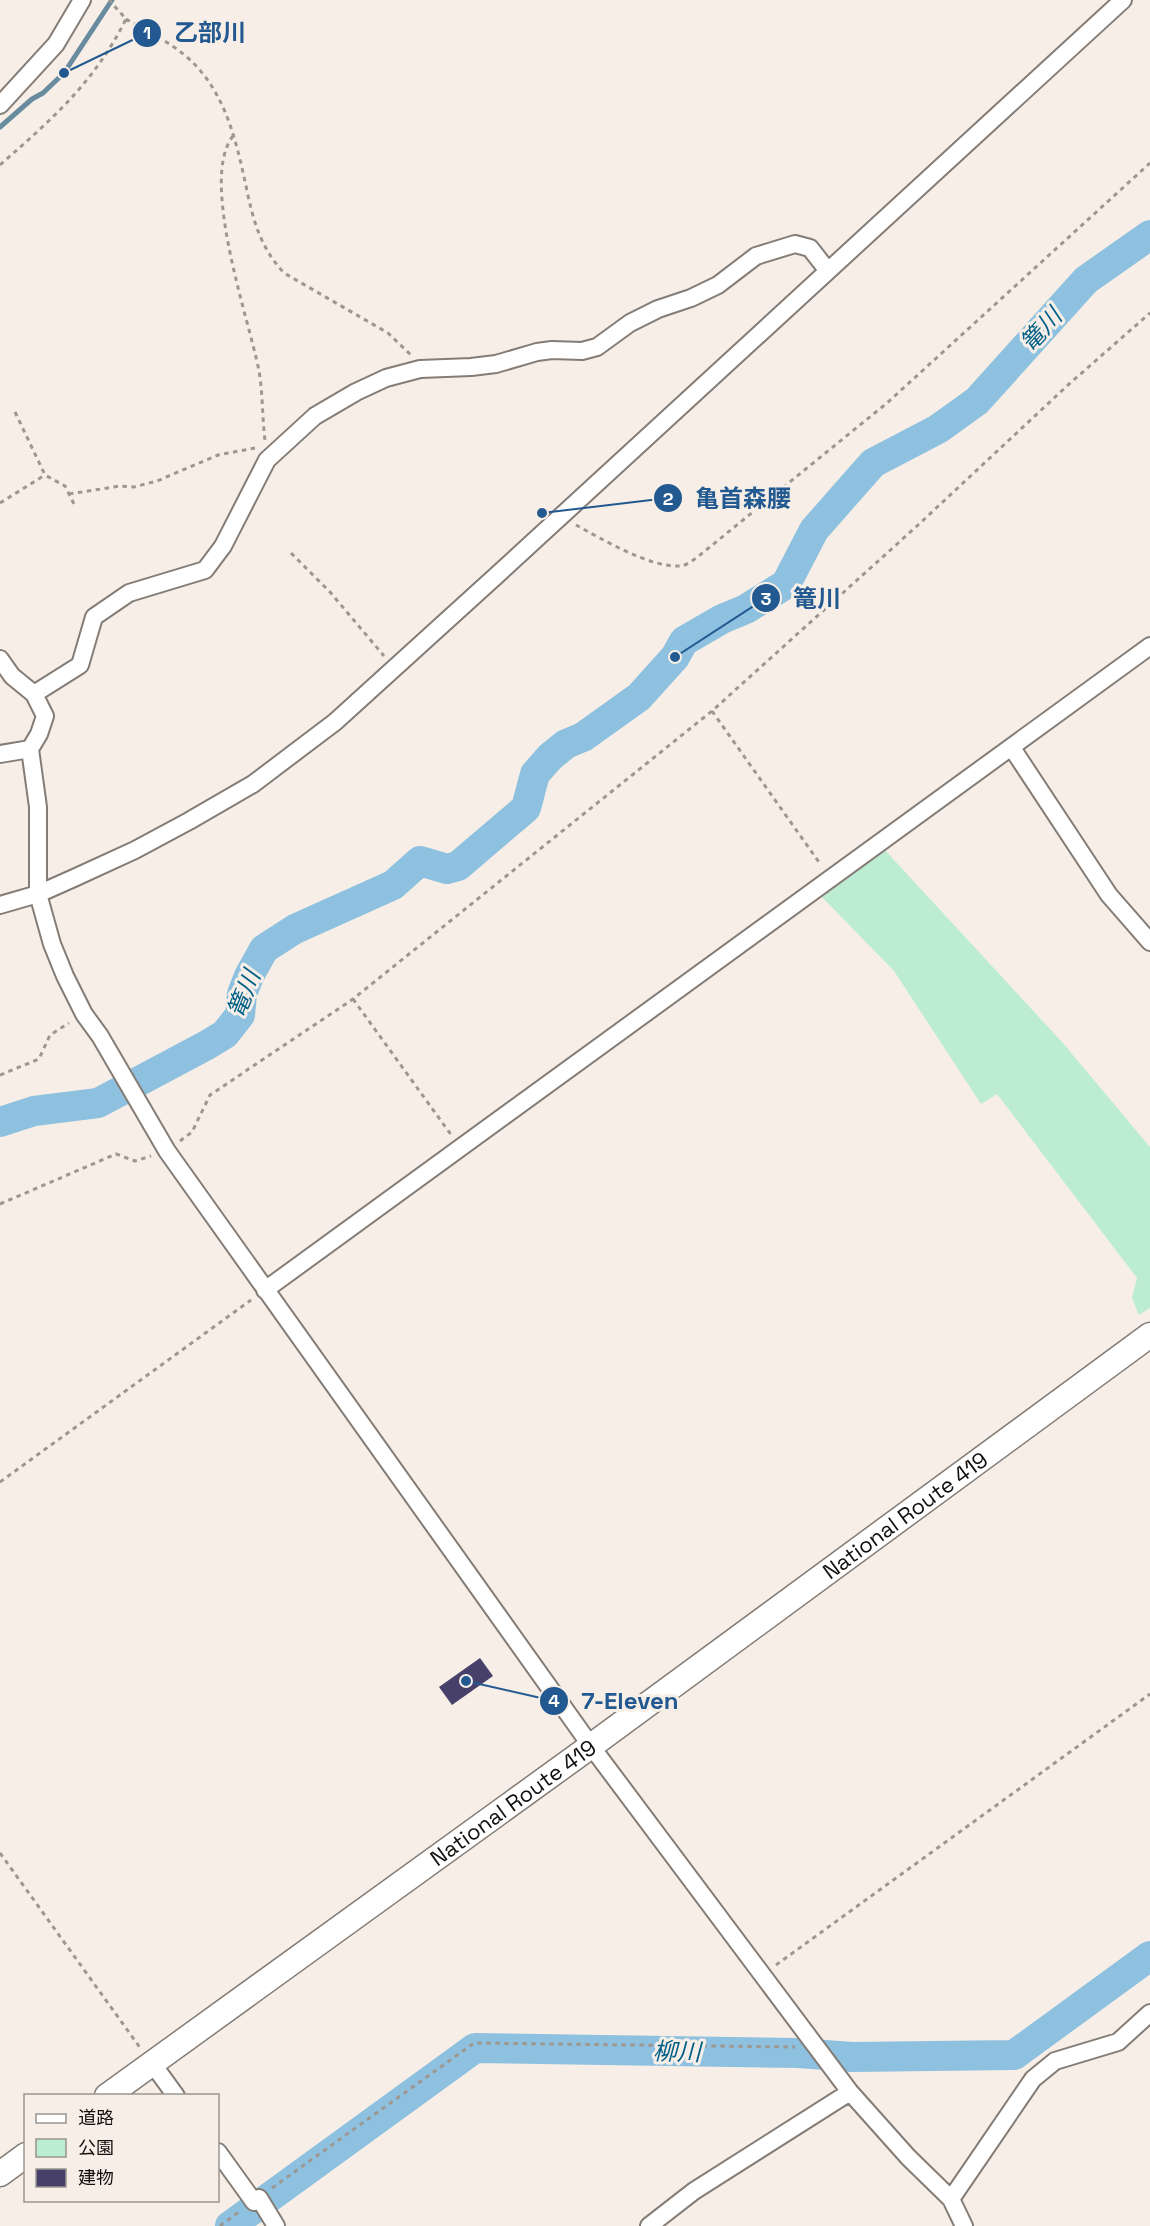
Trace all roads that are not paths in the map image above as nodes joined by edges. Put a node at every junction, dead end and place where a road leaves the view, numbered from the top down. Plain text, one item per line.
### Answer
1 (82, 0) edge
2 (1116, 3) edge
3 (0, 105) edge
4 (828, 271) junction
5 (1150, 646) edge
6 (0, 659) edge
7 (34, 694) junction
8 (1012, 748) junction
9 (30, 749) junction
10 (0, 754) edge
11 (38, 894) junction
12 (0, 905) edge
13 (1150, 942) edge
14 (265, 1290) junction
15 (1150, 1335) edge
16 (591, 1746) junction
17 (1150, 2013) edge
18 (152, 2063) junction
19 (850, 2091) junction
20 (110, 2094) edge
21 (175, 2094) edge
22 (219, 2153) edge
23 (24, 2156) edge
24 (0, 2174) edge
25 (951, 2199) junction
26 (276, 2226) edge
27 (649, 2226) edge
28 (963, 2226) edge

1 - 3 street
2 - 4 street
4 - 7 street
4 - 11 street
5 - 8 street
6 - 7 street
7 - 9 street
8 - 13 street
8 - 14 street
9 - 10 street
9 - 11 street
11 - 12 street
11 - 14 street
14 - 16 street
15 - 16 highway, National Route 419
16 - 18 highway, National Route 419
16 - 19 street
17 - 25 street
18 - 20 highway, National Route 419
18 - 21 street
19 - 25 street
19 - 27 street
22 - 26 street
23 - 24 highway
25 - 28 street

